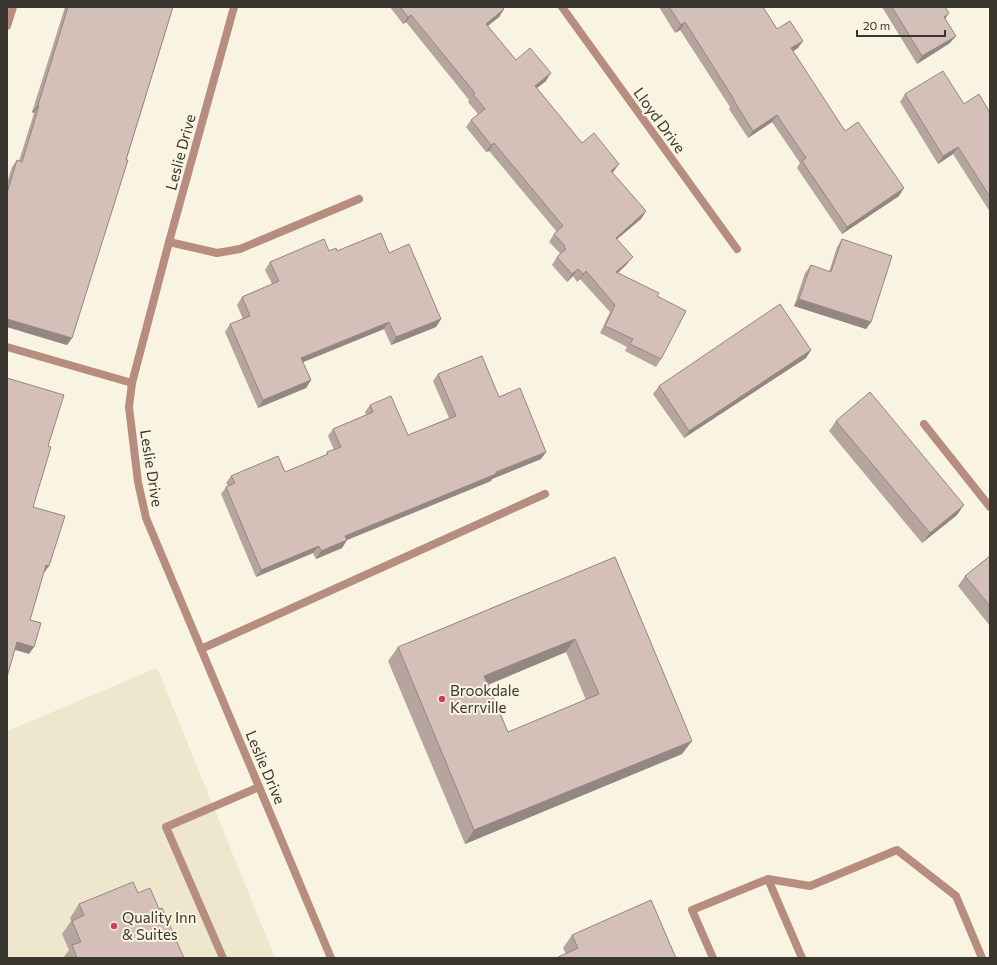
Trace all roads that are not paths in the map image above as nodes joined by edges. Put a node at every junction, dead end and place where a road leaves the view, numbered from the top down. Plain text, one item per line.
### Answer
1 (13, 7) edge
2 (234, 7) edge
3 (562, 7) edge
4 (7, 26) edge
5 (359, 199) dead end
6 (169, 242) junction
7 (737, 249) dead end
8 (7, 347) edge
9 (132, 383) junction
10 (924, 424) dead end
11 (545, 494) dead end
12 (990, 507) edge
13 (201, 648) junction
14 (259, 787) junction
15 (768, 879) junction
16 (223, 958) edge
17 (331, 958) edge
18 (713, 958) edge
19 (802, 958) edge
20 (982, 958) edge

1 - 4 street
2 - 6 street, Leslie Drive
3 - 7 street, Lloyd Drive
5 - 6 street
6 - 9 street, Leslie Drive
8 - 9 street
9 - 13 street, Leslie Drive
10 - 12 street
11 - 13 street
13 - 14 street, Leslie Drive
14 - 16 street
14 - 17 street, Leslie Drive
15 - 18 street
15 - 19 street
15 - 20 street

